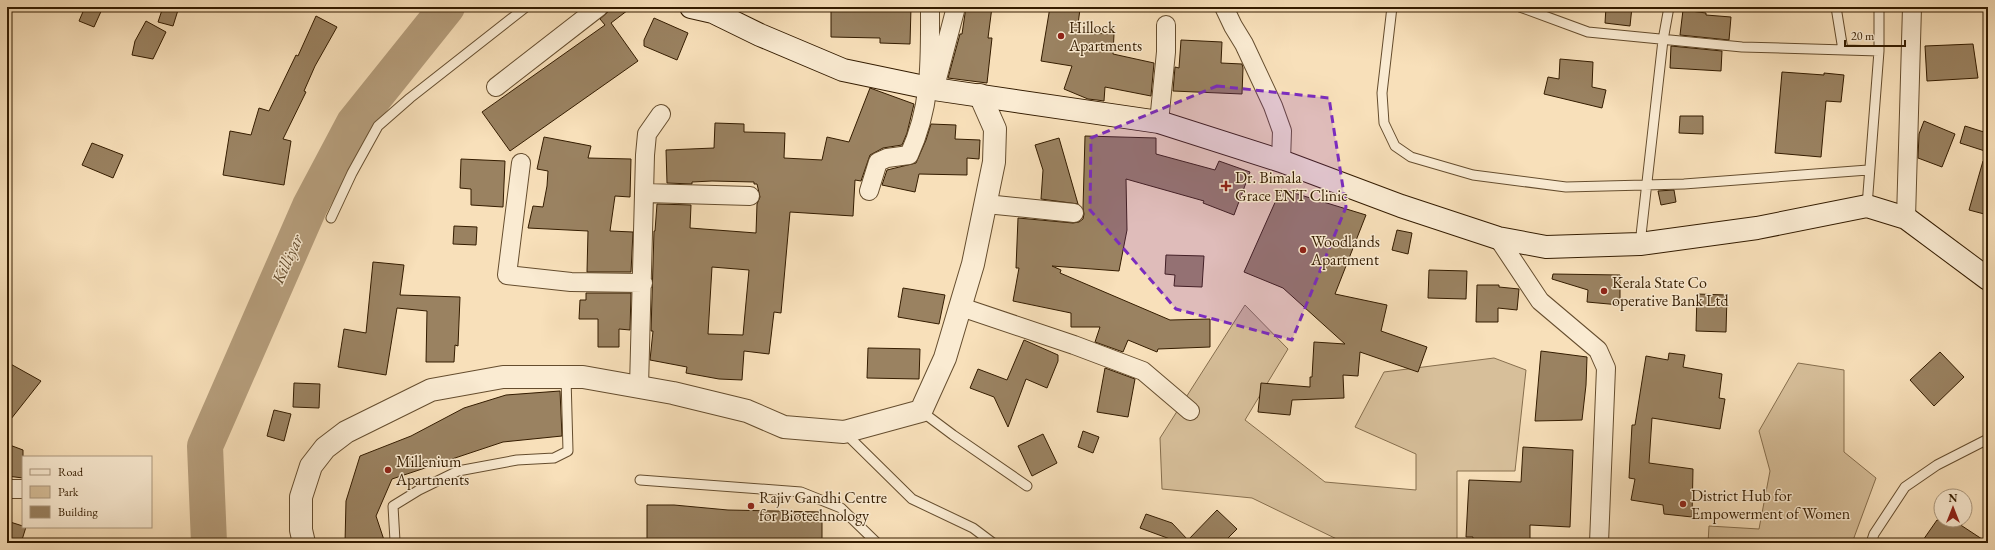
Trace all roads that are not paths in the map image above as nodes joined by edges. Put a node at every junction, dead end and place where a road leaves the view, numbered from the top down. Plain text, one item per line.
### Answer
1 (526, 7) edge
2 (599, 7) edge
3 (691, 7) edge
4 (930, 7) edge
5 (956, 7) edge
6 (1224, 7) edge
7 (1392, 7) edge
8 (1520, 7) edge
9 (1669, 7) edge
10 (1836, 7) edge
11 (1879, 7) edge
12 (1912, 7) edge
13 (710, 9) edge
14 (1166, 25) dead end
15 (1663, 40) junction
16 (1843, 50) junction
17 (1879, 50) junction
18 (496, 88) dead end
19 (932, 89) junction
20 (980, 95) junction
21 (661, 114) dead end
22 (1159, 122) junction
23 (1281, 161) junction
24 (521, 163) dead end
25 (1868, 170) junction
26 (1646, 185) junction
27 (869, 191) dead end
28 (645, 193) junction
29 (750, 196) dead end
30 (986, 204) junction
31 (1867, 206) junction
32 (1074, 213) dead end
33 (331, 218) dead end
34 (1906, 218) junction
35 (1498, 238) junction
36 (1640, 244) junction
37 (1988, 279) edge
38 (643, 283) junction
39 (960, 307) junction
40 (566, 377) junction
41 (639, 387) junction
42 (921, 411) junction
43 (1190, 411) dead end
44 (844, 432) junction
45 (1988, 440) edge
46 (640, 480) dead end
47 (1027, 486) dead end
48 (7, 489) edge
49 (22, 489) edge
50 (304, 543) edge
51 (397, 543) edge
52 (877, 543) edge
53 (993, 543) edge
54 (1598, 543) edge
55 (1870, 543) edge

1 - 33 lane
2 - 18 street
3 - 13 main road
4 - 19 street
5 - 19 street
6 - 23 street
7 - 26 lane
8 - 15 lane
9 - 15 lane
10 - 16 lane
11 - 17 lane
12 - 34 street
13 - 19 main road
14 - 22 street
15 - 16 lane
15 - 26 lane
16 - 17 lane
17 - 25 lane
19 - 20 main road
19 - 27 street
20 - 22 main road
20 - 30 main road
21 - 28 street
22 - 23 main road
23 - 35 main road
24 - 38 street
25 - 26 lane
25 - 31 lane
26 - 36 lane
28 - 29 street
28 - 38 street
30 - 32 street
30 - 39 main road
31 - 34 main road
31 - 36 main road
34 - 37 main road
35 - 36 main road
35 - 54 street
38 - 41 street
39 - 42 main road
39 - 43 street
40 - 41 main road
40 - 50 main road
40 - 51 lane
41 - 44 main road
42 - 44 main road
42 - 47 lane
44 - 53 lane
45 - 55 lane
46 - 52 lane
48 - 49 street

